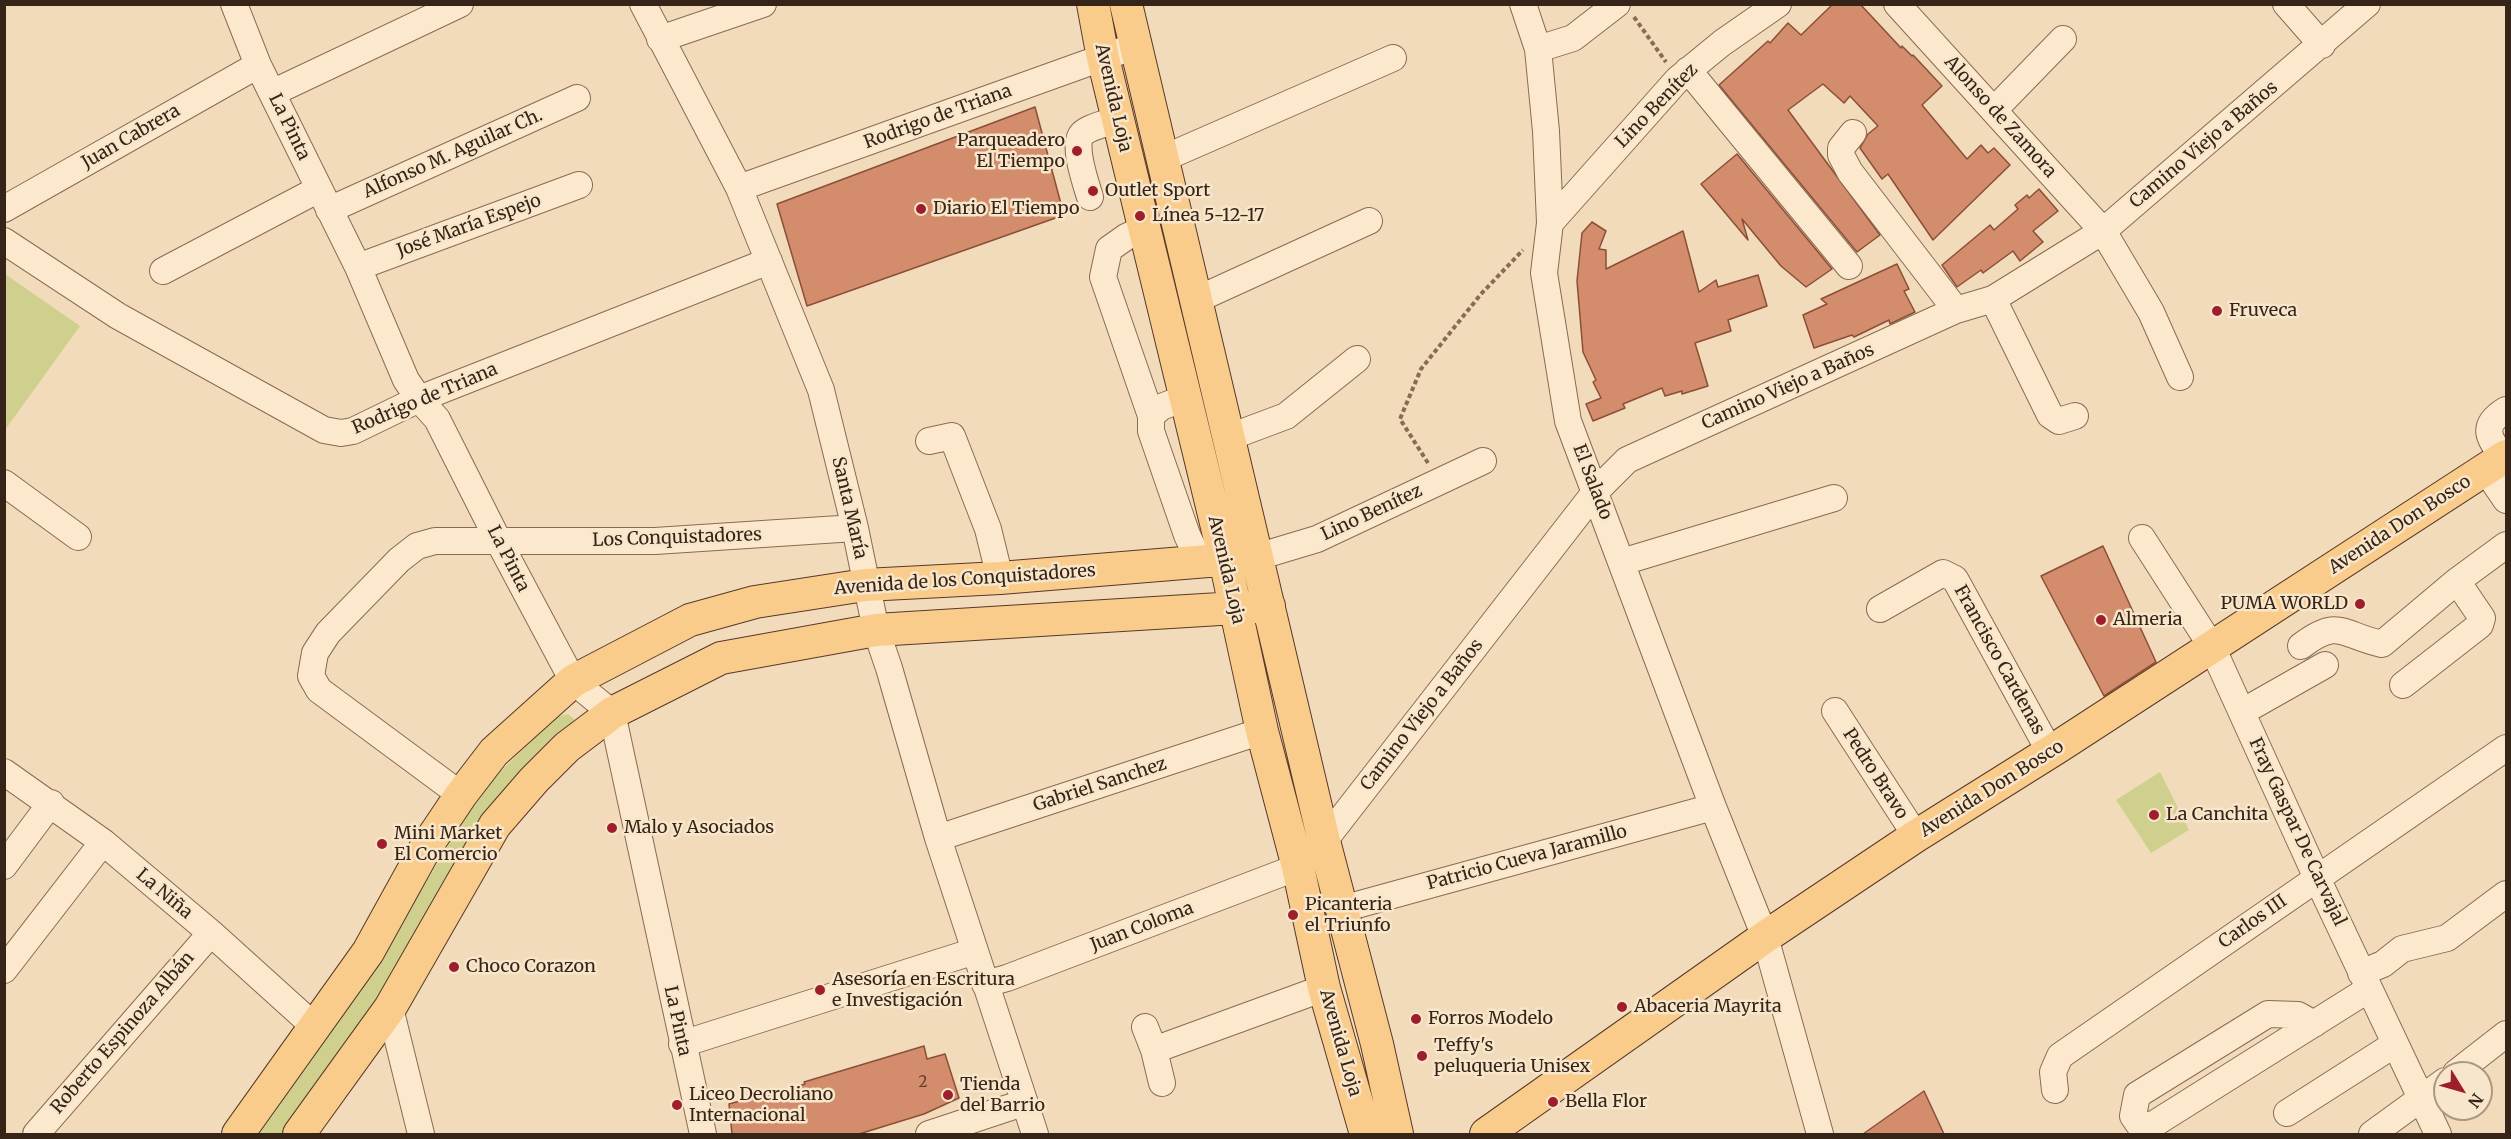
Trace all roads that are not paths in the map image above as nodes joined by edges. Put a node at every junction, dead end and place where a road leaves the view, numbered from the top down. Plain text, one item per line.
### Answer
1 (234, 4) edge
2 (460, 4) edge
3 (643, 4) edge
4 (763, 4) edge
5 (1093, 4) edge
6 (1126, 4) edge
7 (1522, 4) edge
8 (1752, 4) edge
9 (1778, 4) edge
10 (1897, 4) edge
11 (2286, 4) edge
12 (2367, 4) edge
13 (1624, 9) edge
14 (660, 39) junction
15 (2063, 39) dead end
16 (1722, 43) junction
17 (2322, 45) junction
18 (1135, 46) junction
19 (1538, 49) junction
20 (1103, 58) junction
21 (1393, 58) dead end
22 (258, 65) junction
23 (1683, 75) junction
24 (272, 93) junction
25 (577, 98) dead end
26 (1994, 110) junction
27 (1117, 119) junction
28 (1853, 133) dead end
29 (1162, 159) junction
30 (579, 185) dead end
31 (740, 188) junction
32 (1090, 197) dead end
33 (324, 200) junction
34 (4, 209) edge
35 (1369, 221) dead end
36 (1550, 223) junction
37 (1143, 229) junction
38 (2103, 231) junction
39 (4, 241) edge
40 (769, 261) junction
41 (1849, 266) dead end
42 (358, 267) junction
43 (163, 270) dead end
44 (1993, 299) junction
45 (1196, 300) junction
46 (1956, 310) junction
47 (1357, 359) dead end
48 (2180, 377) dead end
49 (1185, 398) junction
50 (419, 399) junction
51 (2506, 410) edge
52 (1151, 416) junction
53 (2075, 416) dead end
54 (1230, 437) junction
55 (929, 441) dead end
56 (1483, 461) dead end
57 (2499, 461) edge
58 (4, 483) edge
59 (1596, 491) junction
60 (1834, 498) dead end
61 (2506, 500) edge
62 (855, 528) junction
63 (78, 537) dead end
64 (2142, 538) dead end
65 (498, 542) junction
66 (2506, 545) edge
67 (1257, 557) junction
68 (1213, 561) junction
69 (1622, 562) junction
70 (1000, 578) junction
71 (2457, 581) junction
72 (865, 585) junction
73 (1269, 606) junction
74 (1235, 608) junction
75 (1880, 609) dead end
76 (876, 630) junction
77 (2301, 646) dead end
78 (2212, 647) junction
79 (2325, 665) dead end
80 (573, 681) junction
81 (2403, 685) dead end
82 (1835, 711) dead end
83 (2242, 712) junction
84 (612, 713) junction
85 (1262, 731) junction
86 (2506, 748) edge
87 (2050, 752) junction
88 (8, 781) edge
89 (461, 795) junction
90 (51, 803) junction
91 (1713, 807) junction
92 (1916, 836) junction
93 (938, 838) junction
94 (1324, 840) junction
95 (103, 842) junction
96 (4, 866) edge
97 (1298, 867) junction
98 (2317, 878) junction
99 (2506, 894) edge
100 (1342, 909) junction
101 (211, 933) junction
102 (1765, 937) junction
103 (975, 951) junction
104 (4, 970) edge
105 (2365, 981) junction
106 (985, 984) junction
107 (1324, 988) junction
108 (390, 1008) junction
109 (2314, 1024) junction
110 (315, 1027) junction
111 (2506, 1034) edge
112 (682, 1044) junction
113 (2395, 1044) junction
114 (2471, 1061) edge
115 (1162, 1083) dead end
116 (2055, 1090) dead end
117 (2433, 1090) edge
118 (2422, 1099) junction
119 (1023, 1103) junction
120 (2287, 1113) dead end
121 (36, 1134) edge
122 (238, 1134) edge
123 (298, 1134) edge
124 (421, 1134) edge
125 (703, 1134) edge
126 (928, 1134) edge
127 (1035, 1134) edge
128 (1366, 1134) edge
129 (1397, 1134) edge
130 (1486, 1134) edge
131 (1820, 1134) edge
132 (2372, 1134) edge
133 (2438, 1134) edge

1 - 22 street, La Pinta
2 - 24 street
3 - 14 street, Santa María
4 - 14 street
5 - 20 main road, Avenida Loja
6 - 18 main road, Avenida Loja
7 - 19 street, El Salado
8 - 16 street
9 - 16 street, Lino Benítez
10 - 26 street, Alonso de Zamora
11 - 17 street
12 - 17 street, Camino Viejo a Baños
13 - 19 street
14 - 31 street, Santa María
15 - 26 street
16 - 23 street, Lino Benítez
17 - 38 street, Camino Viejo a Baños
18 - 20 street, Rodrigo de Triana
18 - 29 main road, Avenida Loja
19 - 36 street, El Salado
20 - 27 main road, Avenida Loja
20 - 31 street, Rodrigo de Triana
21 - 29 street
22 - 24 street, La Pinta
22 - 34 street, Juan Cabrera
23 - 36 street, Lino Benítez
23 - 41 street
24 - 33 street, La Pinta
25 - 33 street, Alfonso M. Aguilar Ch.
26 - 38 street, Alonso de Zamora
27 - 32 street
27 - 37 main road, Avenida Loja
28 - 46 street
29 - 45 main road, Avenida Loja
30 - 42 street, José María Espejo
31 - 40 street, Santa María
33 - 42 street, La Pinta
33 - 43 street, Alfonso M. Aguilar Ch.
35 - 45 street
36 - 59 street, El Salado
37 - 49 main road, Avenida Loja
37 - 52 street
38 - 44 street, Camino Viejo a Baños
38 - 48 street, Alonso de Zamora
39 - 50 street, Rodrigo de Triana
40 - 50 street, Rodrigo de Triana
40 - 62 street, Santa María
42 - 50 street, La Pinta
44 - 46 street, Camino Viejo a Baños
44 - 53 street
45 - 54 main road, Avenida Loja
46 - 59 street, Camino Viejo a Baños
47 - 54 street
49 - 52 street
49 - 68 main road, Avenida Loja
50 - 65 street, La Pinta
51 - 57 street
52 - 68 street
54 - 67 main road, Avenida Loja
55 - 70 street
56 - 67 street, Lino Benítez
57 - 61 street
57 - 78 main road, Avenida Don Bosco
58 - 63 street
59 - 69 street, El Salado
59 - 94 street, Camino Viejo a Baños
60 - 69 street
62 - 65 street, Los Conquistadores
62 - 72 street, Santa María
64 - 78 street, Fray Gaspar De Carvajal
65 - 80 street, La Pinta
65 - 89 street, Los Conquistadores
66 - 71 street
67 - 68 main road, Avenida de los Conquistadores
67 - 73 main road, Avenida Loja
68 - 70 main road, Avenida de los Conquistadores
68 - 74 main road, Avenida Loja
69 - 91 street, El Salado
70 - 72 main road, Avenida de los Conquistadores
71 - 77 street
71 - 81 street
72 - 76 street, Santa María
72 - 80 main road, Avenida de los Conquistadores
73 - 74 main road
73 - 94 main road, Avenida Loja
74 - 76 main road
74 - 85 main road, Avenida Loja
75 - 87 street, Francisco Cardenas
76 - 84 main road
76 - 93 street, Santa María
78 - 83 street, Fray Gaspar De Carvajal
78 - 87 main road, Avenida Don Bosco
79 - 83 street
80 - 84 street, La Pinta
80 - 89 main road, Avenida de los Conquistadores
82 - 92 street, Pedro Bravo
83 - 98 street, Fray Gaspar De Carvajal
84 - 108 main road
84 - 112 street, La Pinta
85 - 93 street, Gabriel Sanchez
85 - 97 main road, Avenida Loja
86 - 98 street, Carlos III
87 - 92 main road, Avenida Don Bosco
88 - 90 street, La Niña
89 - 110 main road, Avenida de los Conquistadores
90 - 95 street, La Niña
90 - 96 street
91 - 100 street, Patricio Cueva Jaramillo
91 - 102 street, El Salado
92 - 102 main road, Avenida Don Bosco
93 - 103 street, Santa María
94 - 97 street, Camino Viejo a Baños
94 - 100 main road, Avenida Loja
95 - 101 street, La Niña
95 - 104 street
97 - 106 street, Juan Coloma
97 - 107 main road, Avenida Loja
98 - 105 street, Fray Gaspar De Carvajal
98 - 116 street, Carlos III
99 - 105 street
100 - 129 main road, Avenida Loja
101 - 110 street, La Niña
101 - 121 street, Roberto Espinoza Albán
102 - 130 main road, Avenida Don Bosco
102 - 131 street, El Salado
103 - 106 street, Santa María
103 - 112 street
105 - 109 street
105 - 113 street, Fray Gaspar De Carvajal
106 - 119 street, Santa María
107 - 115 street
107 - 128 main road, Avenida Loja
108 - 123 main road
108 - 124 street
109 - 109 street
110 - 122 main road, Avenida de los Conquistadores
111 - 114 street
112 - 125 street, La Pinta
113 - 118 street, Fray Gaspar De Carvajal
113 - 120 street
117 - 118 street
118 - 132 street
118 - 133 street, Fray Gaspar De Carvajal
119 - 126 street
119 - 127 street, Santa María

